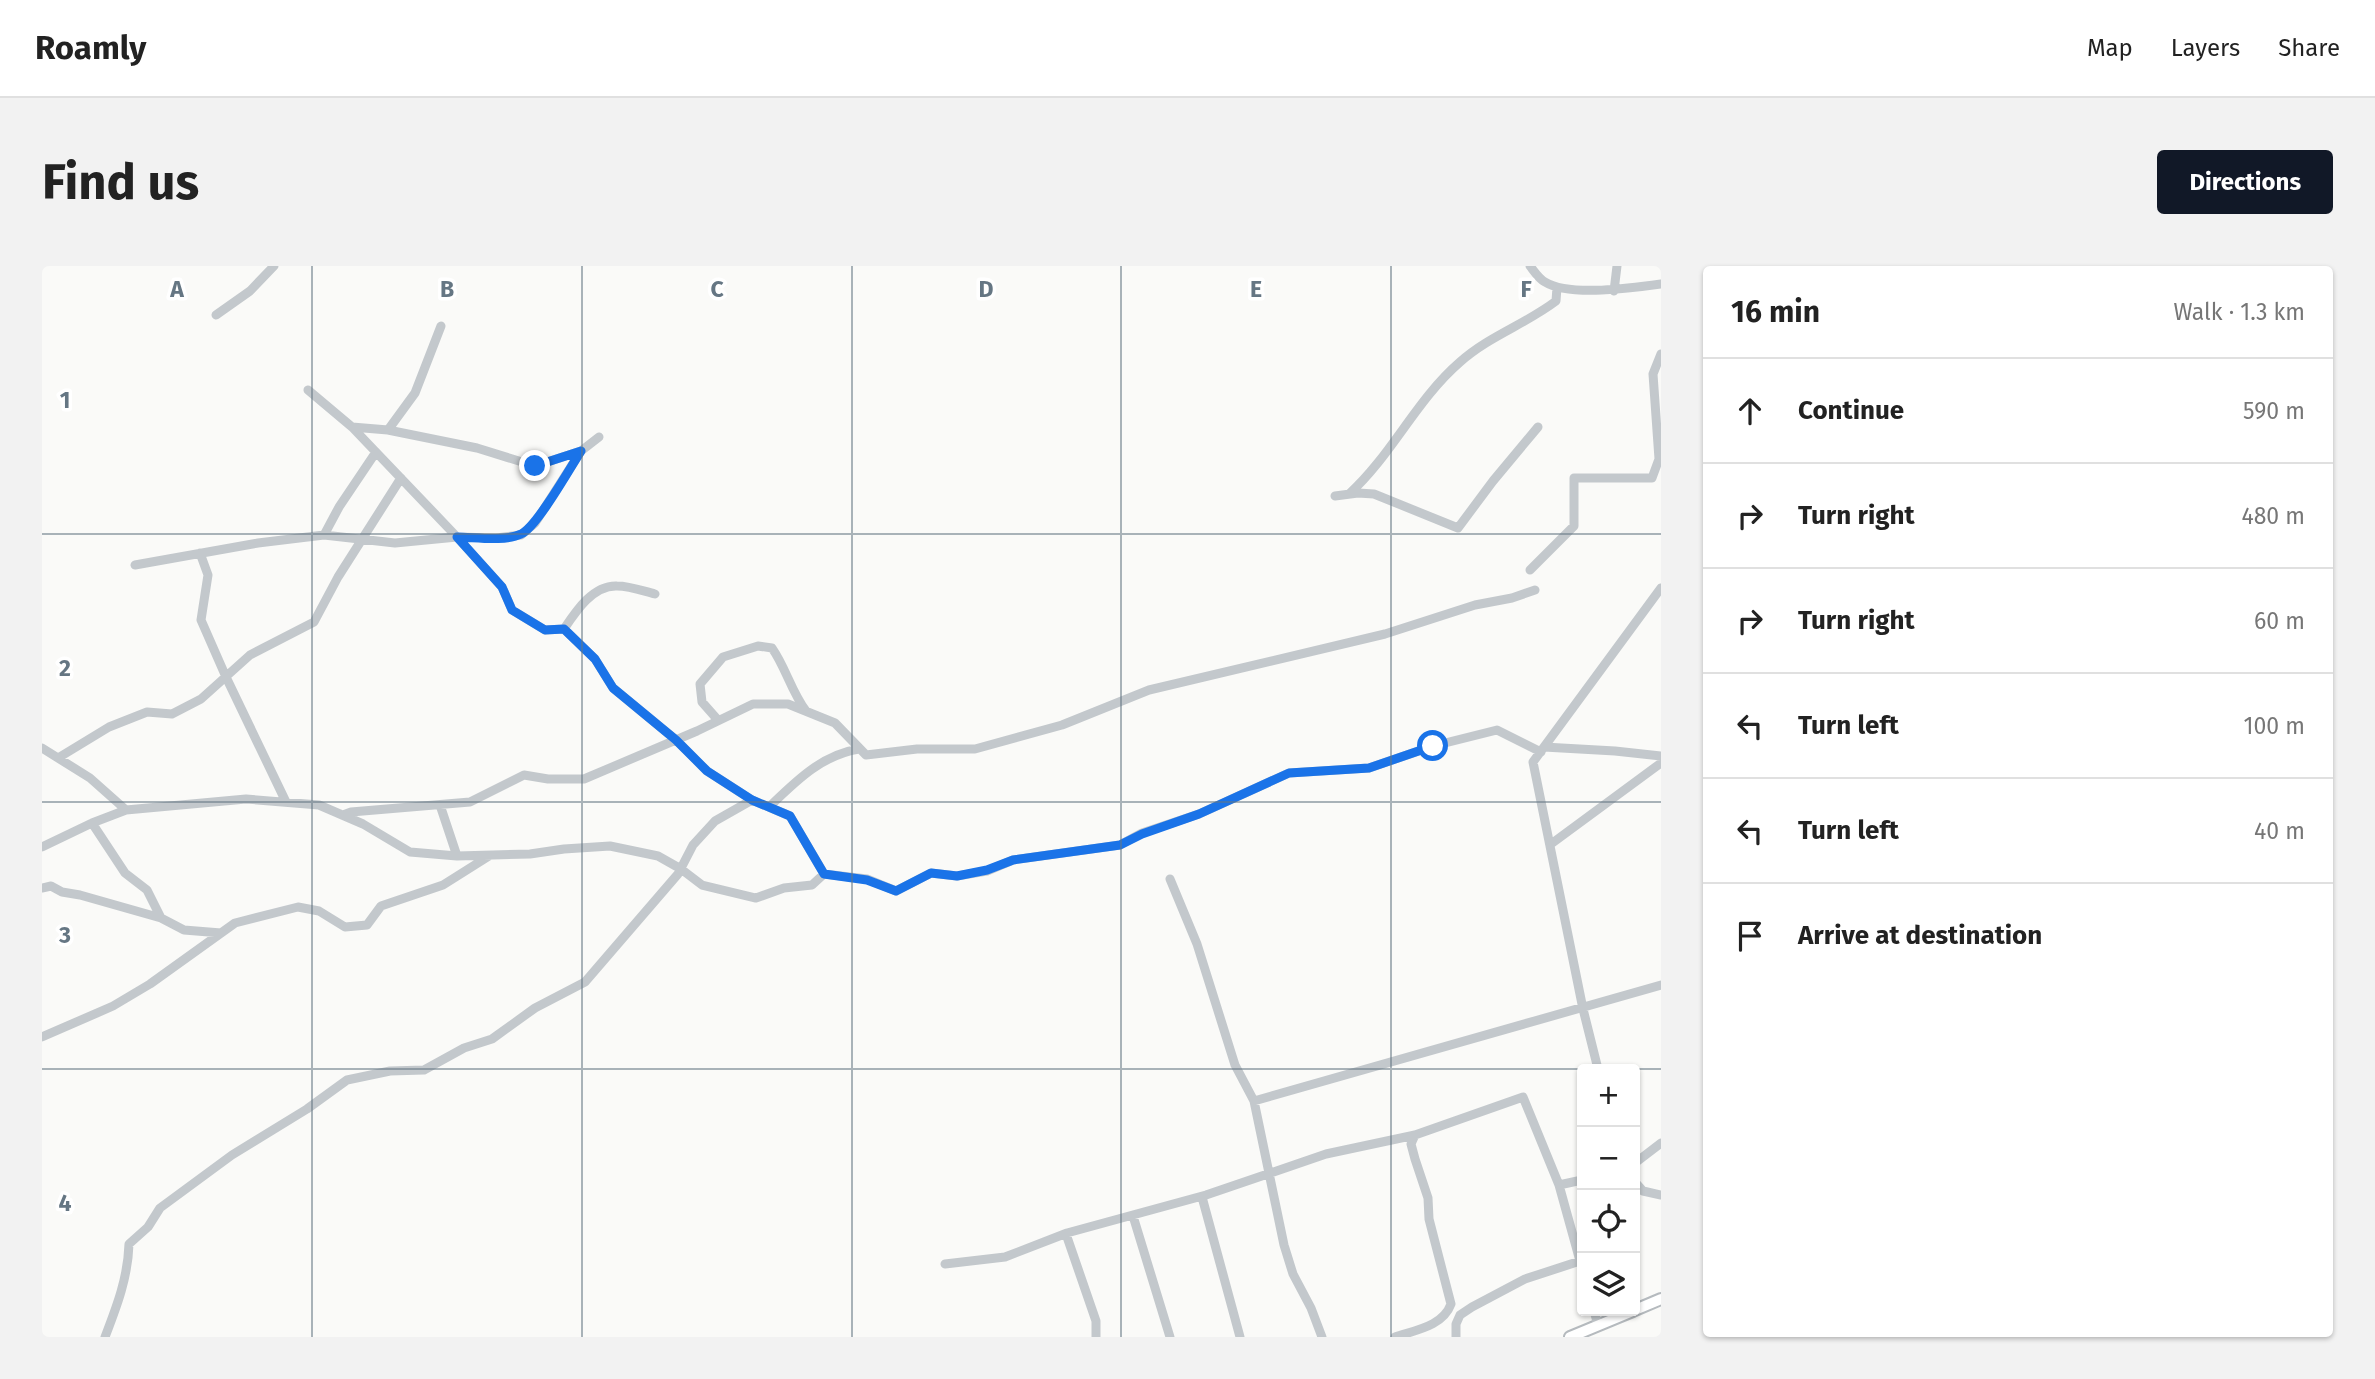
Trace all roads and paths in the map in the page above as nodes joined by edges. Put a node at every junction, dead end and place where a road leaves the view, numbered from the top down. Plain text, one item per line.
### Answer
1 (274, 266) edge
2 (1530, 266) edge
3 (1617, 266) edge
4 (1661, 284) edge
5 (1557, 288) junction
6 (1614, 291) junction
7 (216, 315) dead end
8 (441, 326) dead end
9 (1661, 354) edge
10 (308, 390) dead end
11 (352, 427) junction
12 (1538, 427) dead end
13 (388, 430) junction
14 (599, 437) dead end
15 (581, 451) junction
16 (376, 452) junction
17 (401, 478) junction
18 (1349, 494) junction
19 (1335, 496) dead end
20 (324, 535) junction
21 (457, 537) junction
22 (362, 539) junction
23 (200, 553) junction
24 (135, 565) dead end
25 (1530, 570) dead end
26 (1661, 588) edge
27 (1535, 590) dead end
28 (655, 594) dead end
29 (564, 629) junction
30 (226, 677) junction
31 (807, 712) junction
32 (717, 719) junction
33 (676, 740) junction
34 (42, 748) edge
35 (859, 749) junction
36 (1543, 750) junction
37 (1661, 756) edge
38 (58, 758) junction
39 (1661, 763) edge
40 (752, 800) junction
41 (286, 802) junction
42 (440, 805) junction
43 (769, 807) junction
44 (126, 810) junction
45 (343, 815) junction
46 (92, 823) junction
47 (1551, 845) junction
48 (42, 848) edge
49 (491, 855) junction
50 (457, 856) junction
51 (681, 869) junction
52 (824, 874) junction
53 (1170, 879) dead end
54 (42, 888) edge
55 (161, 918) junction
56 (221, 933) junction
57 (1661, 985) edge
58 (1583, 1009) junction
59 (42, 1037) edge
60 (1597, 1064) edge
61 (1254, 1101) junction
62 (1415, 1135) junction
63 (1661, 1143) edge
64 (1640, 1159) edge
65 (1268, 1174) junction
66 (1577, 1181) edge
67 (1559, 1185) junction
68 (1640, 1188) edge
69 (1661, 1195) edge
70 (1202, 1197) junction
71 (1133, 1216) junction
72 (1066, 1234) junction
73 (1578, 1253) edge
74 (945, 1264) dead end
75 (1577, 1266) edge
76 (1661, 1299) edge
77 (1640, 1308) edge
78 (1448, 1313) junction
79 (1595, 1316) edge
80 (1620, 1316) edge
81 (1456, 1324) junction
82 (1598, 1325) junction
83 (105, 1337) edge
84 (1096, 1337) edge
85 (1170, 1337) edge
86 (1240, 1337) edge
87 (1322, 1337) edge
88 (1395, 1337) edge
89 (1456, 1337) edge
90 (1571, 1337) edge

1 - 7 street
2 - 5 street
3 - 6 street
4 - 6 street
5 - 6 street
5 - 18 street
8 - 13 street
9 - 25 street
10 - 11 street
11 - 13 street
11 - 16 street
12 - 18 street
13 - 15 street
14 - 15 street
15 - 21 street
16 - 17 street
16 - 20 street
17 - 21 street
17 - 22 street
18 - 19 street
20 - 22 street
20 - 23 street
21 - 22 street
21 - 29 street
22 - 30 street
23 - 24 street
23 - 30 street
26 - 36 street
27 - 35 street
28 - 29 street
29 - 33 street
30 - 38 street
30 - 41 street
31 - 32 street
31 - 32 street
31 - 35 street
32 - 33 street
33 - 40 street
33 - 42 street
34 - 38 street
35 - 43 street
36 - 37 street
36 - 47 street
36 - 52 street
38 - 44 street
39 - 47 street
40 - 43 street
40 - 51 street
41 - 44 street
41 - 45 street
42 - 45 street
42 - 50 street
43 - 52 street
44 - 46 street
45 - 50 street
46 - 48 street
46 - 55 street
47 - 58 street
49 - 50 street
49 - 51 street
49 - 56 street
51 - 52 street
51 - 83 street
53 - 61 street
54 - 55 street
55 - 56 street
56 - 59 street
57 - 58 street
58 - 60 street
58 - 61 street
61 - 65 street
62 - 65 street
62 - 67 street
62 - 78 street
63 - 64 street
65 - 70 street
65 - 87 street
66 - 67 street
67 - 73 street
68 - 69 street
70 - 71 street
70 - 86 street
71 - 72 street
71 - 85 street
72 - 74 street
72 - 84 street
75 - 81 street
76 - 77 main road
78 - 81 street
78 - 88 street
79 - 82 street
80 - 82 main road
81 - 89 street
82 - 90 main road

